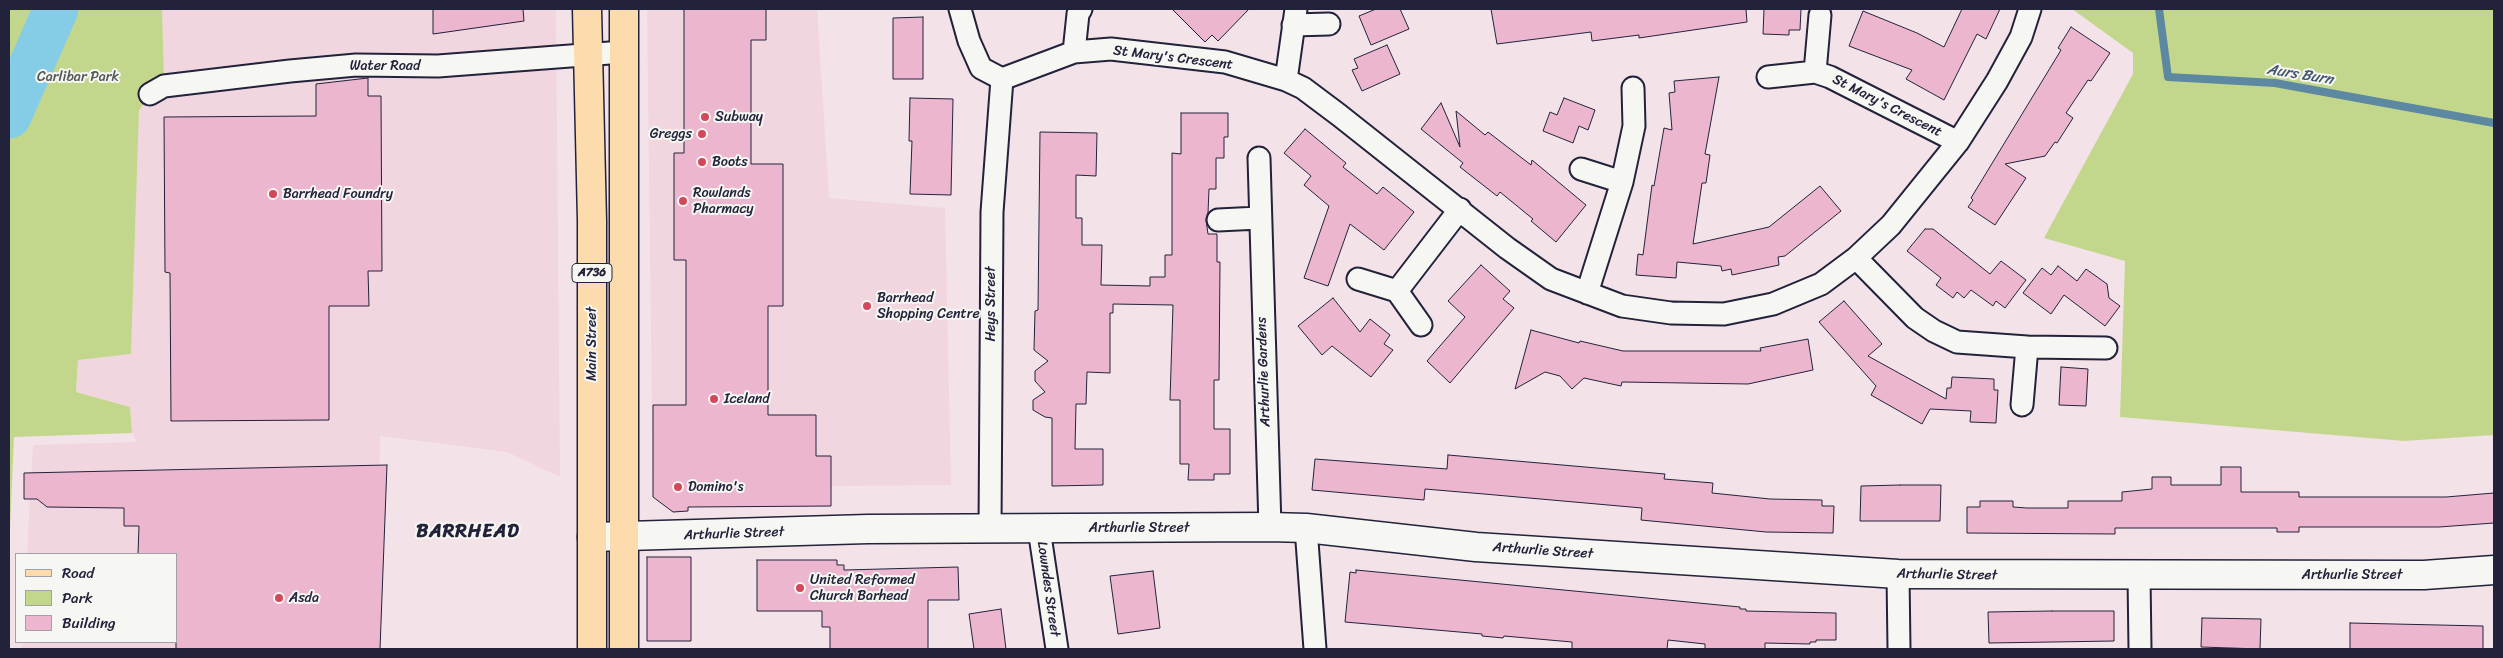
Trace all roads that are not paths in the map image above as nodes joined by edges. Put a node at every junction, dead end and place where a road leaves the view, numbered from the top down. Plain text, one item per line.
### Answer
1 (586, 9) edge
2 (624, 9) edge
3 (960, 9) edge
4 (1081, 9) edge
5 (2030, 9) edge
6 (1820, 15) dead end
7 (1295, 17) edge
8 (1329, 24) dead end
9 (623, 52) junction
10 (1074, 52) junction
11 (589, 54) junction
12 (1815, 72) junction
13 (1768, 76) dead end
14 (1002, 80) junction
15 (1286, 80) junction
16 (1633, 88) dead end
17 (150, 94) dead end
18 (1958, 142) junction
19 (1259, 158) dead end
20 (1581, 168) dead end
21 (1622, 182) junction
22 (1460, 209) junction
23 (1259, 218) junction
24 (1218, 220) dead end
25 (1856, 258) junction
26 (1358, 279) dead end
27 (1396, 291) junction
28 (1587, 293) junction
29 (1421, 325) dead end
30 (2027, 347) junction
31 (2106, 348) dead end
32 (2022, 405) dead end
33 (1270, 527) junction
34 (1306, 528) junction
35 (1039, 529) junction
36 (990, 530) junction
37 (592, 537) junction
38 (623, 537) junction
39 (2494, 570) edge
40 (1898, 574) junction
41 (2139, 576) junction
42 (592, 649) edge
43 (624, 649) edge
44 (1057, 649) edge
45 (1315, 649) edge
46 (1899, 649) edge
47 (2140, 649) edge

1 - 11 main road, Main Street / A736
2 - 9 main road, A736
3 - 14 street
4 - 10 street
5 - 18 street, St Mary's Crescent
6 - 12 street, St Mary's Crescent
7 - 8 street
7 - 15 street
9 - 11 street, Water Road
9 - 38 main road, A736
10 - 14 street, St Mary's Crescent
10 - 15 street, St Mary's Crescent
11 - 17 street, Water Road
11 - 37 main road, Main Street / A736
12 - 13 street, St Mary's Crescent
12 - 18 street, St Mary's Crescent
14 - 36 street, Heys Street
15 - 22 street, St Mary's Crescent
16 - 21 street
18 - 25 street, St Mary's Crescent
19 - 23 street, Arthurlie Gardens
20 - 21 street
21 - 28 street
22 - 27 street
22 - 28 street, St Mary's Crescent
23 - 24 street
23 - 33 street, Arthurlie Gardens
25 - 28 street, St Mary's Crescent
25 - 30 street
26 - 27 street
27 - 29 street
30 - 31 street
30 - 32 street
33 - 34 street, Arthurlie Street
33 - 35 street, Arthurlie Street
34 - 40 street, Arthurlie Street
34 - 45 street
35 - 36 street, Arthurlie Street
35 - 44 street, Lowndes Street
36 - 38 street, Arthurlie Street
37 - 38 street, Arthurlie Street
37 - 42 main road, Main Street / A736
38 - 43 main road, A736
39 - 41 street, Arthurlie Street
40 - 41 street, Arthurlie Street
40 - 46 street
41 - 47 street

